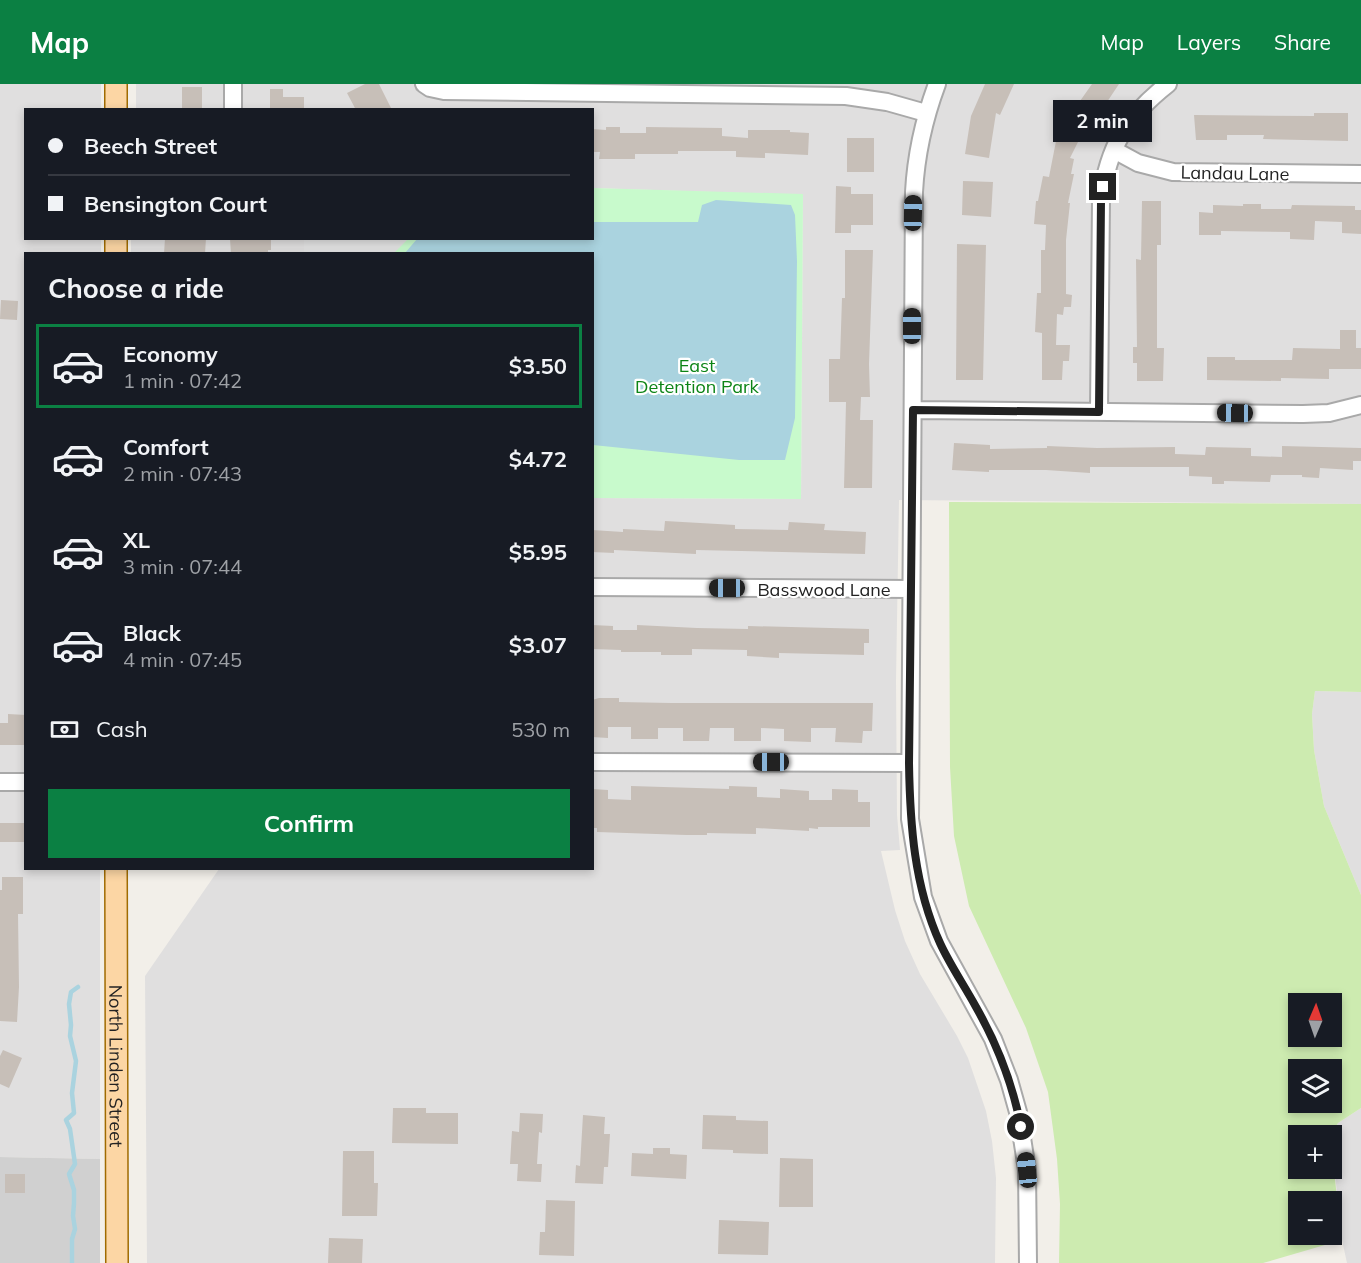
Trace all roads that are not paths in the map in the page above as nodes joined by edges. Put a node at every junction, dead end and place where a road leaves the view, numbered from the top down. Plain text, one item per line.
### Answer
1 (116, 84) edge
2 (233, 84) edge
3 (937, 84) edge
4 (1168, 84) edge
5 (429, 87) edge
6 (116, 108) edge
7 (233, 108) edge
8 (926, 113) junction
9 (1114, 150) junction
10 (1361, 174) edge
11 (1361, 405) edge
12 (913, 410) junction
13 (1099, 412) junction
14 (594, 587) edge
15 (911, 589) junction
16 (594, 762) edge
17 (909, 763) junction
18 (0, 782) edge
19 (24, 782) edge
20 (116, 870) edge
21 (117, 1263) edge
22 (1028, 1263) edge

1 - 6 main road
2 - 7 street
3 - 8 street
4 - 9 street
5 - 8 street
8 - 12 street
9 - 10 street, Landau Lane
9 - 13 street
11 - 13 street
12 - 13 street
12 - 15 street
14 - 15 street, Basswood Lane
15 - 17 street
16 - 17 street
17 - 22 street
18 - 19 street
20 - 21 main road, North Linden Street

